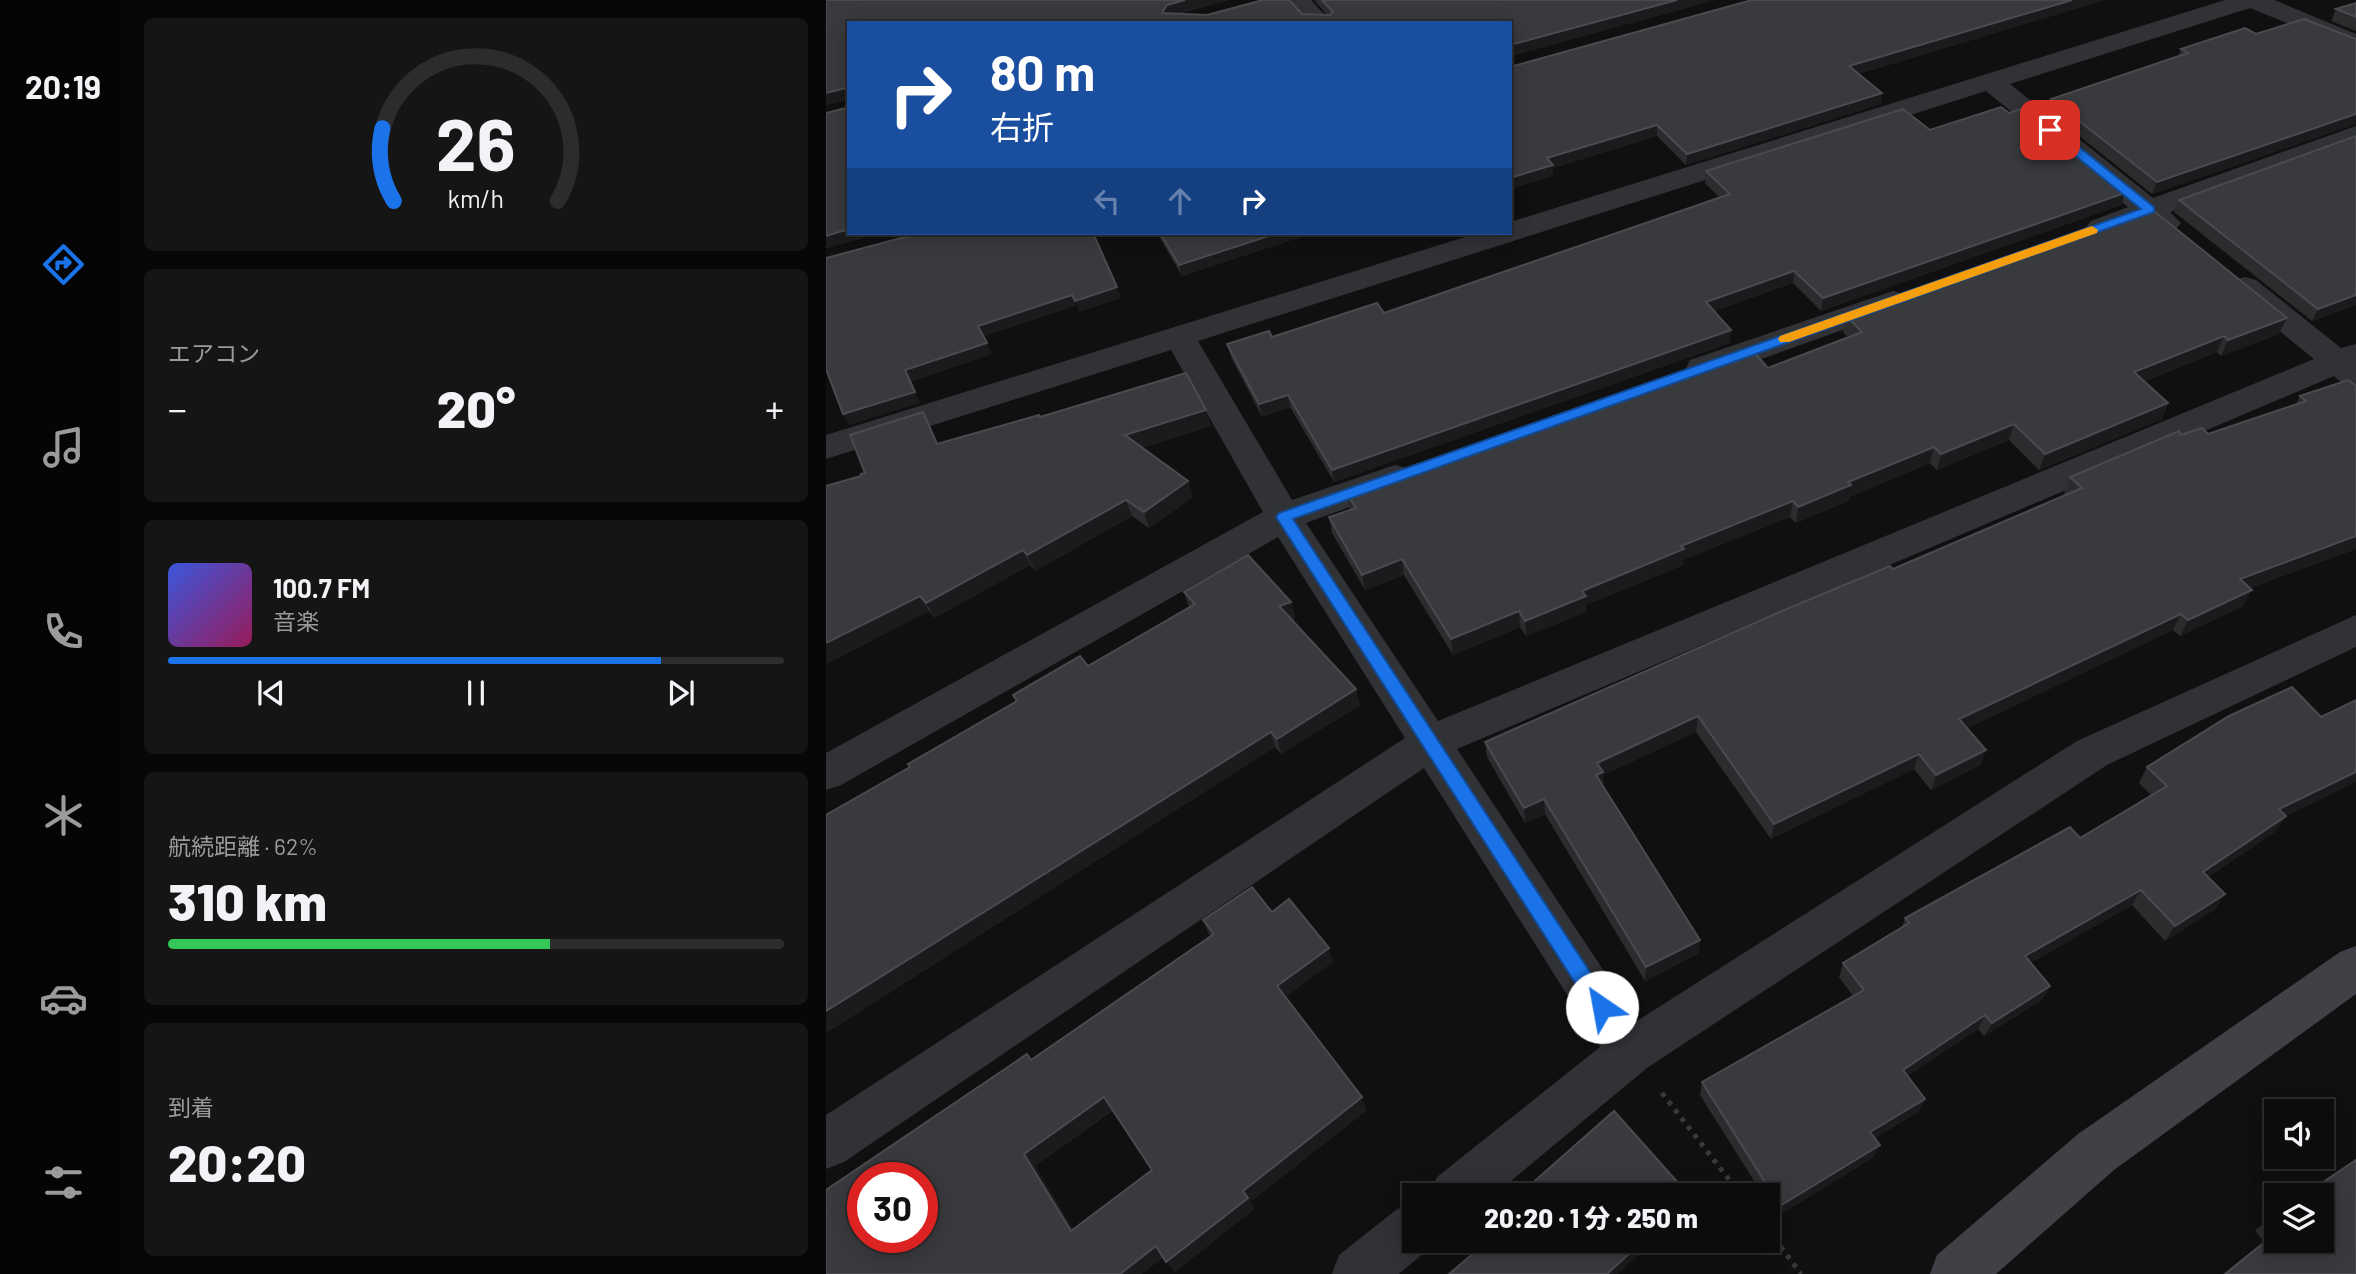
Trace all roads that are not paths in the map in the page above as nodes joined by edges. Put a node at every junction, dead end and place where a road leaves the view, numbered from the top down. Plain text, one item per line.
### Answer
1 (1297, 0) edge
2 (2251, 0) edge
3 (1318, 21) edge
4 (2356, 43) edge
5 (1990, 81) junction
6 (2356, 134) edge
7 (2150, 210) junction
8 (1513, 227) edge
9 (1488, 235) edge
10 (2071, 238) edge
11 (2192, 243) edge
12 (2223, 269) edge
13 (1927, 289) edge
14 (1179, 336) junction
15 (2350, 364) edge
16 (1677, 377) edge
17 (826, 447) edge
18 (1428, 466) edge
19 (1284, 517) junction
20 (2356, 630) edge
21 (1431, 742) junction
22 (826, 774) edge
23 (2356, 967) edge
24 (1630, 1052) junction
25 (826, 1144) edge
26 (1470, 1183) edge
27 (1402, 1238) edge
28 (1358, 1274) edge
29 (1956, 1274) edge

1 - 3 street
2 - 4 street
2 - 5 street
5 - 7 street
5 - 8 street
6 - 7 street
7 - 10 street
7 - 11 street
9 - 14 street
12 - 15 street
13 - 16 street
14 - 17 street
14 - 19 street
15 - 21 street
18 - 19 street
19 - 21 street
19 - 22 street
20 - 24 street
21 - 24 street
21 - 25 street
23 - 29 street
24 - 26 street
27 - 28 street

